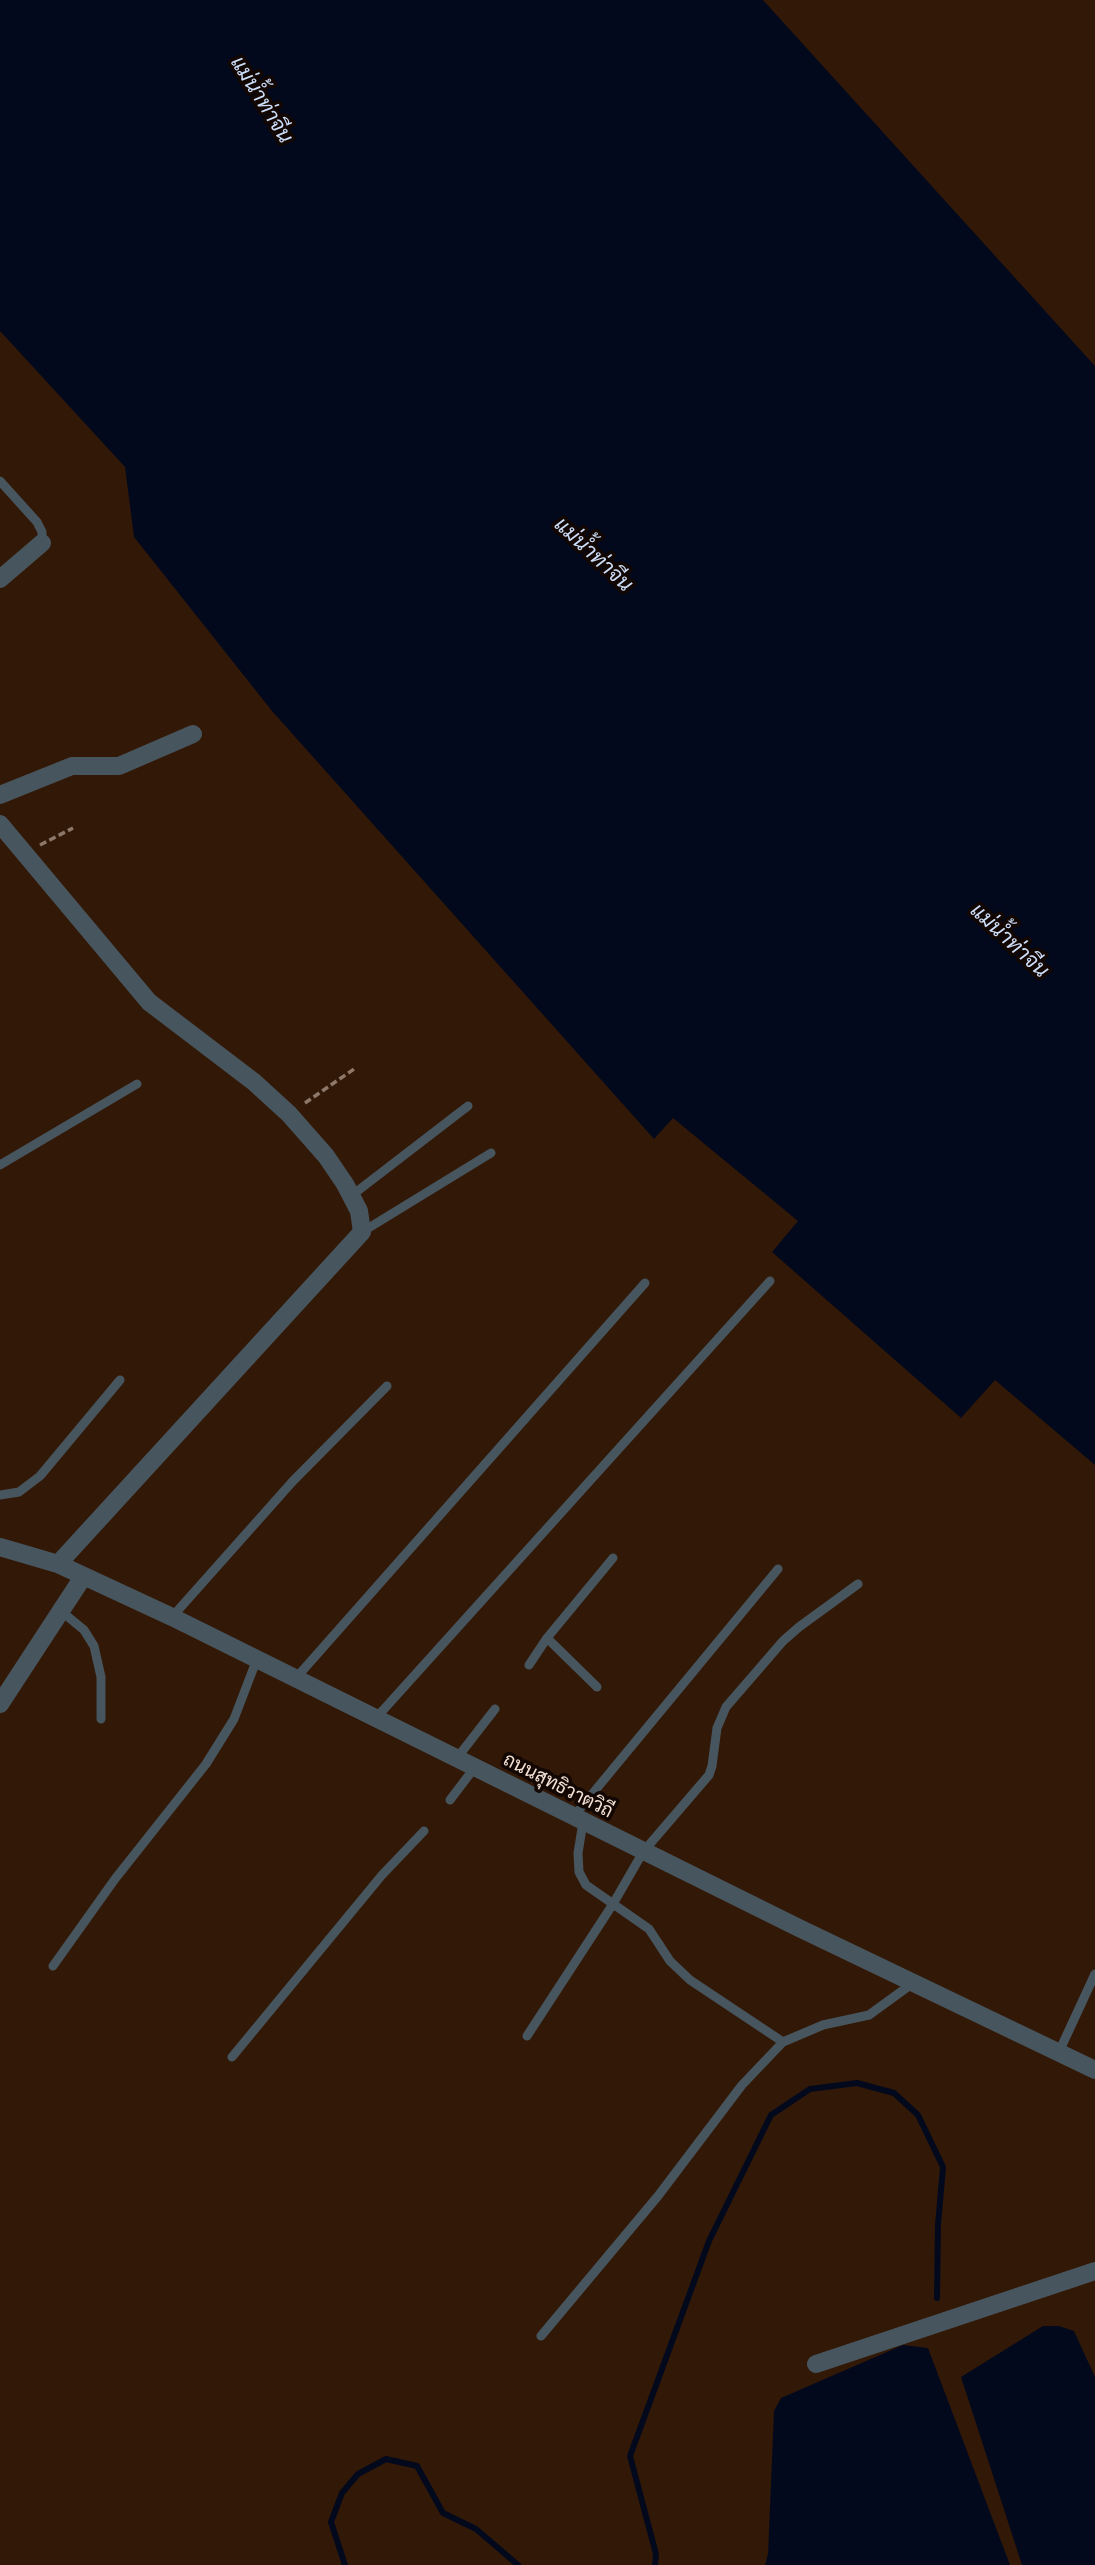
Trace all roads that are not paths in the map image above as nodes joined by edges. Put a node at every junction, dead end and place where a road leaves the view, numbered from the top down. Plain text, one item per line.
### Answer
1 (0, 481) edge
2 (42, 543) joint
3 (0, 579) edge
4 (193, 734) dead end
5 (0, 795) edge
6 (0, 824) edge
7 (137, 1084) dead end
8 (468, 1106) dead end
9 (491, 1153) dead end
10 (0, 1165) edge
11 (351, 1196) junction
12 (362, 1232) junction
13 (769, 1281) dead end
14 (645, 1283) dead end
15 (120, 1380) dead end
16 (387, 1386) dead end
17 (0, 1495) edge
18 (0, 1547) edge
19 (613, 1558) dead end
20 (58, 1564) junction
21 (778, 1569) dead end
22 (83, 1577) junction
23 (858, 1584) dead end
24 (61, 1611) junction
25 (172, 1617) junction
26 (547, 1638) junction
27 (257, 1659) junction
28 (530, 1665) dead end
29 (296, 1678) junction
30 (597, 1687) dead end
31 (0, 1704) edge
32 (495, 1709) dead end
33 (101, 1718) dead end
34 (374, 1719) junction
35 (457, 1758) junction
36 (475, 1767) junction
37 (450, 1800) dead end
38 (578, 1819) junction
39 (424, 1831) dead end
40 (643, 1852) junction
41 (613, 1904) junction
42 (53, 1966) dead end
43 (1095, 1974) edge
44 (914, 1983) junction
45 (527, 2036) dead end
46 (783, 2042) junction
47 (1058, 2054) junction
48 (232, 2057) dead end
49 (1095, 2070) edge
50 (1095, 2270) edge
51 (541, 2336) dead end
52 (816, 2364) dead end

1 - 2 lane
2 - 3 street
4 - 5 street
6 - 11 street
7 - 10 lane
8 - 11 lane
9 - 12 lane
11 - 12 street
12 - 20 street
13 - 34 lane
14 - 29 lane
15 - 17 lane
16 - 25 lane
18 - 20 street, ถนนสุทธิวาตวิถี
19 - 26 lane
20 - 22 street, ถนนสุทธิวาตวิถี
21 - 38 lane
22 - 24 street
22 - 25 street, ถนนสุทธิวาตวิถี
23 - 40 lane
24 - 31 street
24 - 33 lane
25 - 27 street, ถนนสุทธิวาตวิถี
26 - 28 lane
26 - 30 lane
27 - 29 street, ถนนสุทธิวาตวิถี
27 - 42 lane
29 - 34 street, ถนนสุทธิวาตวิถี
32 - 35 lane
34 - 35 street, ถนนสุทธิวาตวิถี
35 - 36 street, ถนนสุทธิวาตวิถี
36 - 37 lane
36 - 38 street, ถนนสุทธิวาตวิถี
38 - 40 street, ถนนสุทธิวาตวิถี
38 - 41 lane
39 - 48 lane
40 - 41 lane
40 - 44 street, ถนนสุทธิวาตวิถี
41 - 45 lane
41 - 46 lane
43 - 47 lane
44 - 46 lane
44 - 47 street, ถนนสุทธิวาตวิถี
46 - 51 lane
47 - 49 street, ถนนสุทธิวาตวิถี
50 - 52 street

